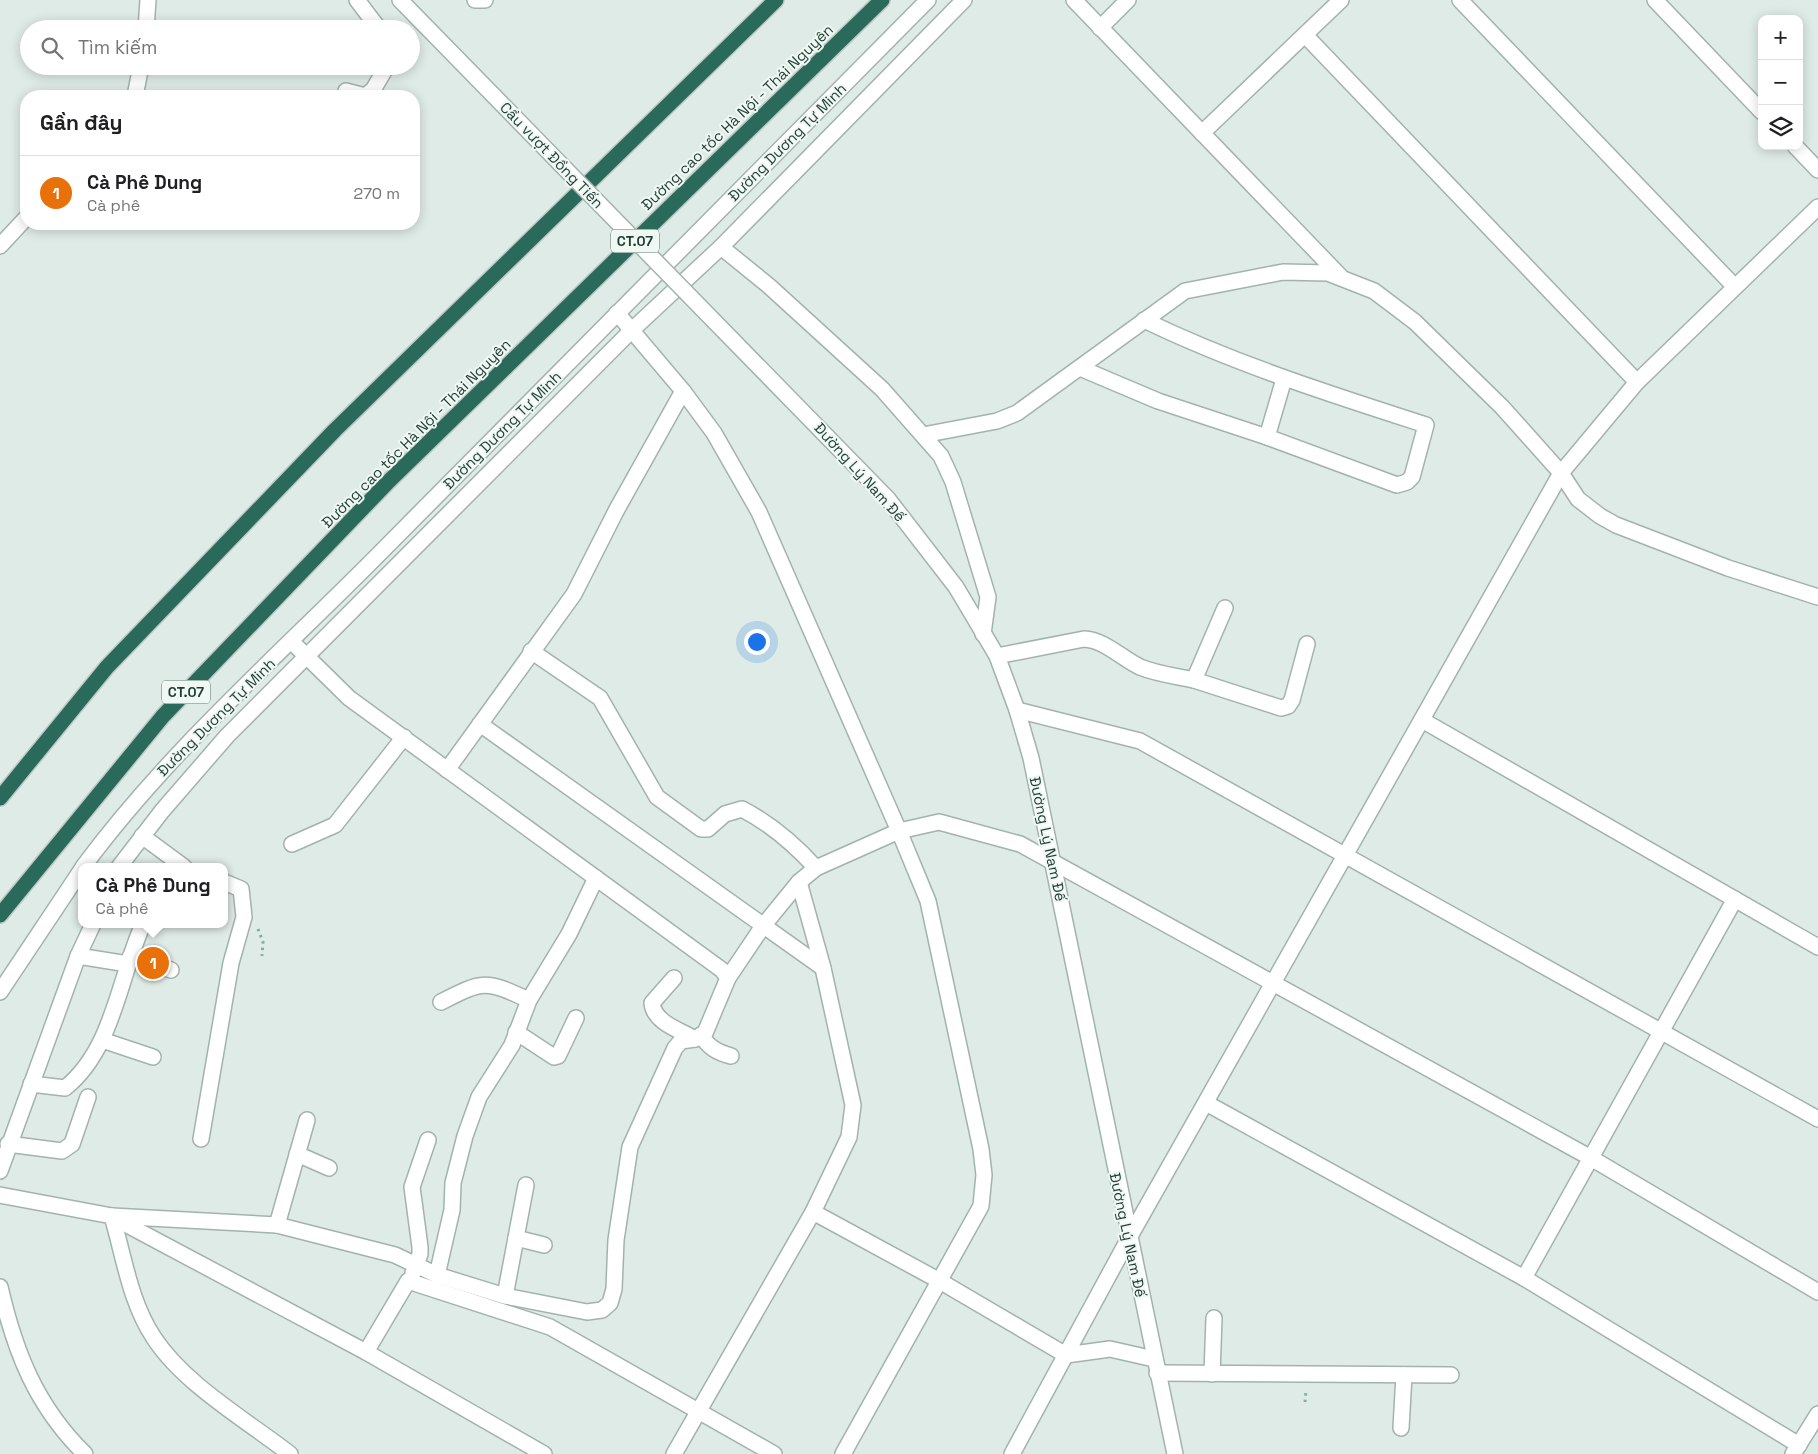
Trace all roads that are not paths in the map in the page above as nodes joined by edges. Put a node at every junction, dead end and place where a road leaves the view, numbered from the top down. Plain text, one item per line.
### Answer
1 (148, 0) edge
2 (358, 0) edge
3 (400, 0) edge
4 (475, 0) edge
5 (485, 0) edge
6 (776, 0) edge
7 (882, 0) edge
8 (928, 0) edge
9 (964, 0) edge
10 (1074, 0) edge
11 (1128, 0) edge
12 (1341, 0) edge
13 (1460, 0) edge
14 (1655, 0) edge
15 (147, 20) edge
16 (372, 20) edge
17 (420, 20) edge
18 (420, 20) edge
19 (1100, 28) junction
20 (1305, 34) junction
21 (139, 75) edge
22 (382, 75) edge
23 (136, 90) edge
24 (373, 90) edge
25 (1758, 108) edge
26 (1202, 134) junction
27 (1799, 150) edge
28 (1818, 170) edge
29 (1818, 207) edge
30 (20, 224) edge
31 (0, 246) edge
32 (721, 247) junction
33 (1341, 278) junction
34 (1735, 287) junction
35 (617, 314) junction
36 (1144, 320) junction
37 (715, 322) joint
38 (632, 330) junction
39 (1080, 368) junction
40 (1284, 379) junction
41 (1637, 382) junction
42 (683, 391) junction
43 (923, 435) junction
44 (1267, 438) junction
45 (1561, 473) junction
46 (1818, 597) edge
47 (1225, 608) dead end
48 (983, 634) junction
49 (292, 642) junction
50 (1307, 644) dead end
51 (531, 652) junction
52 (997, 656) junction
53 (306, 657) junction
54 (1194, 680) junction
55 (1017, 710) junction
56 (1422, 720) junction
57 (480, 724) junction
58 (404, 737) junction
59 (447, 770) junction
60 (0, 798) edge
61 (899, 830) junction
62 (142, 836) junction
63 (292, 844) dead end
64 (1345, 857) junction
65 (1054, 862) junction
66 (87, 863) edge
67 (122, 863) edge
68 (179, 863) edge
69 (816, 868) junction
70 (78, 875) edge
71 (596, 878) junction
72 (800, 882) junction
73 (228, 884) edge
74 (1735, 899) junction
75 (0, 915) edge
76 (762, 926) junction
77 (90, 928) edge
78 (141, 928) edge
79 (1818, 947) edge
80 (78, 956) junction
81 (129, 961) junction
82 (823, 968) junction
83 (171, 970) dead end
84 (674, 978) dead end
85 (728, 978) junction
86 (1273, 983) junction
87 (0, 992) edge
88 (529, 1000) junction
89 (442, 1002) dead end
90 (576, 1018) dead end
91 (516, 1032) junction
92 (1662, 1032) junction
93 (698, 1037) junction
94 (102, 1040) junction
95 (731, 1056) dead end
96 (153, 1057) dead end
97 (31, 1084) junction
98 (88, 1097) dead end
99 (1206, 1103) junction
100 (307, 1120) dead end
101 (1818, 1120) edge
102 (201, 1139) dead end
103 (428, 1140) dead end
104 (8, 1144) junction
105 (297, 1154) junction
106 (1591, 1158) junction
107 (329, 1168) dead end
108 (0, 1171) edge
109 (526, 1185) dead end
110 (0, 1195) edge
111 (813, 1212) junction
112 (112, 1216) junction
113 (277, 1225) junction
114 (516, 1238) junction
115 (1129, 1238) junction
116 (544, 1245) dead end
117 (416, 1266) junction
118 (438, 1274) junction
119 (1524, 1278) junction
120 (938, 1280) junction
121 (408, 1281) junction
122 (0, 1286) edge
123 (1818, 1292) edge
124 (505, 1296) junction
125 (1214, 1318) dead end
126 (366, 1352) junction
127 (1066, 1355) junction
128 (1156, 1366) junction
129 (1212, 1374) junction
130 (1404, 1375) junction
131 (1450, 1375) dead end
132 (697, 1411) junction
133 (1816, 1421) edge
134 (1400, 1428) dead end
135 (261, 1431) junction
136 (1796, 1449) edge
137 (85, 1454) edge
138 (290, 1454) edge
139 (301, 1454) edge
140 (544, 1454) edge
141 (674, 1454) edge
142 (774, 1454) edge
143 (843, 1454) edge
144 (1012, 1454) edge
145 (1175, 1454) edge

1 - 15 street
2 - 16 street
3 - 17 street, Cầu vượt Đồng Tiến, bridge
4 - 5 street
6 - 60 highway
7 - 75 highway, Đường cao tốc Hà Nội - Thái Nguyên / CT.07
8 - 35 street, Đường Dương Tự Minh
9 - 32 street, Đường Dương Tự Minh
10 - 19 street
11 - 19 street
12 - 20 street
13 - 34 street
14 - 25 street
18 - 37 street, Cầu vượt Đồng Tiến, bridge
19 - 26 street
20 - 26 street
20 - 41 street
21 - 23 street
22 - 24 street
26 - 33 street
27 - 28 street
29 - 34 street
30 - 31 street
32 - 38 street, Đường Dương Tự Minh
32 - 43 street
33 - 36 street
33 - 45 street
34 - 41 street
35 - 38 street
35 - 49 street, Đường Dương Tự Minh
36 - 39 street
36 - 40 street
37 - 48 street, Đường Lý Nam Đế
38 - 42 street
38 - 53 street, Đường Dương Tự Minh
39 - 43 street
39 - 44 street
40 - 44 street
40 - 44 street
41 - 45 street
42 - 51 street
42 - 61 street
43 - 48 street
45 - 46 street
45 - 56 street
47 - 54 street
48 - 52 street, Đường Lý Nam Đế
49 - 53 street
49 - 66 street, Đường Dương Tự Minh
50 - 54 street
51 - 57 street
51 - 69 street
52 - 54 street
52 - 55 street, Đường Lý Nam Đế
53 - 58 street
53 - 62 street, Đường Dương Tự Minh
55 - 64 street
55 - 65 street, Đường Lý Nam Đế
56 - 64 street
56 - 74 street
57 - 59 street
57 - 76 street
58 - 59 street
58 - 63 street
59 - 71 street
61 - 65 street
61 - 69 street
61 - 120 street
62 - 67 street, Đường Dương Tự Minh
62 - 68 street
64 - 86 street
64 - 92 street
65 - 86 street
65 - 115 street, Đường Lý Nam Đế
69 - 72 street
70 - 87 street, Đường Dương Tự Minh
71 - 85 street
71 - 88 street
72 - 76 street
72 - 82 street
73 - 102 street
74 - 79 street
74 - 92 street
76 - 82 street
76 - 85 street
77 - 80 street
78 - 81 street
80 - 81 street
80 - 97 street
81 - 83 street
81 - 94 street
82 - 111 street
84 - 93 street
85 - 93 street
86 - 99 street
86 - 106 street
88 - 89 street
88 - 91 street
90 - 91 street
91 - 118 street
92 - 101 street
92 - 106 street
93 - 95 street
93 - 124 street
94 - 96 street
94 - 97 street
97 - 104 street
98 - 104 street
99 - 115 street
99 - 119 street
100 - 105 street
103 - 117 street
104 - 108 street
105 - 107 street
105 - 113 street
106 - 119 street
106 - 123 street
109 - 114 street
110 - 112 street
111 - 120 street
111 - 132 street
112 - 113 street
112 - 126 street
112 - 135 street
113 - 117 street
114 - 116 street
114 - 124 street
115 - 127 street
115 - 128 street, Đường Lý Nam Đế
117 - 118 street
117 - 121 street
118 - 124 street
119 - 136 street
120 - 127 street
120 - 143 street
121 - 126 street
121 - 132 street
122 - 137 street
125 - 129 street
126 - 140 street
127 - 128 street
127 - 144 street
128 - 129 street
128 - 145 street, Đường Lý Nam Đế
129 - 130 street
130 - 131 street
130 - 134 street
132 - 141 street
132 - 142 street
133 - 136 street
135 - 138 street
135 - 139 street

